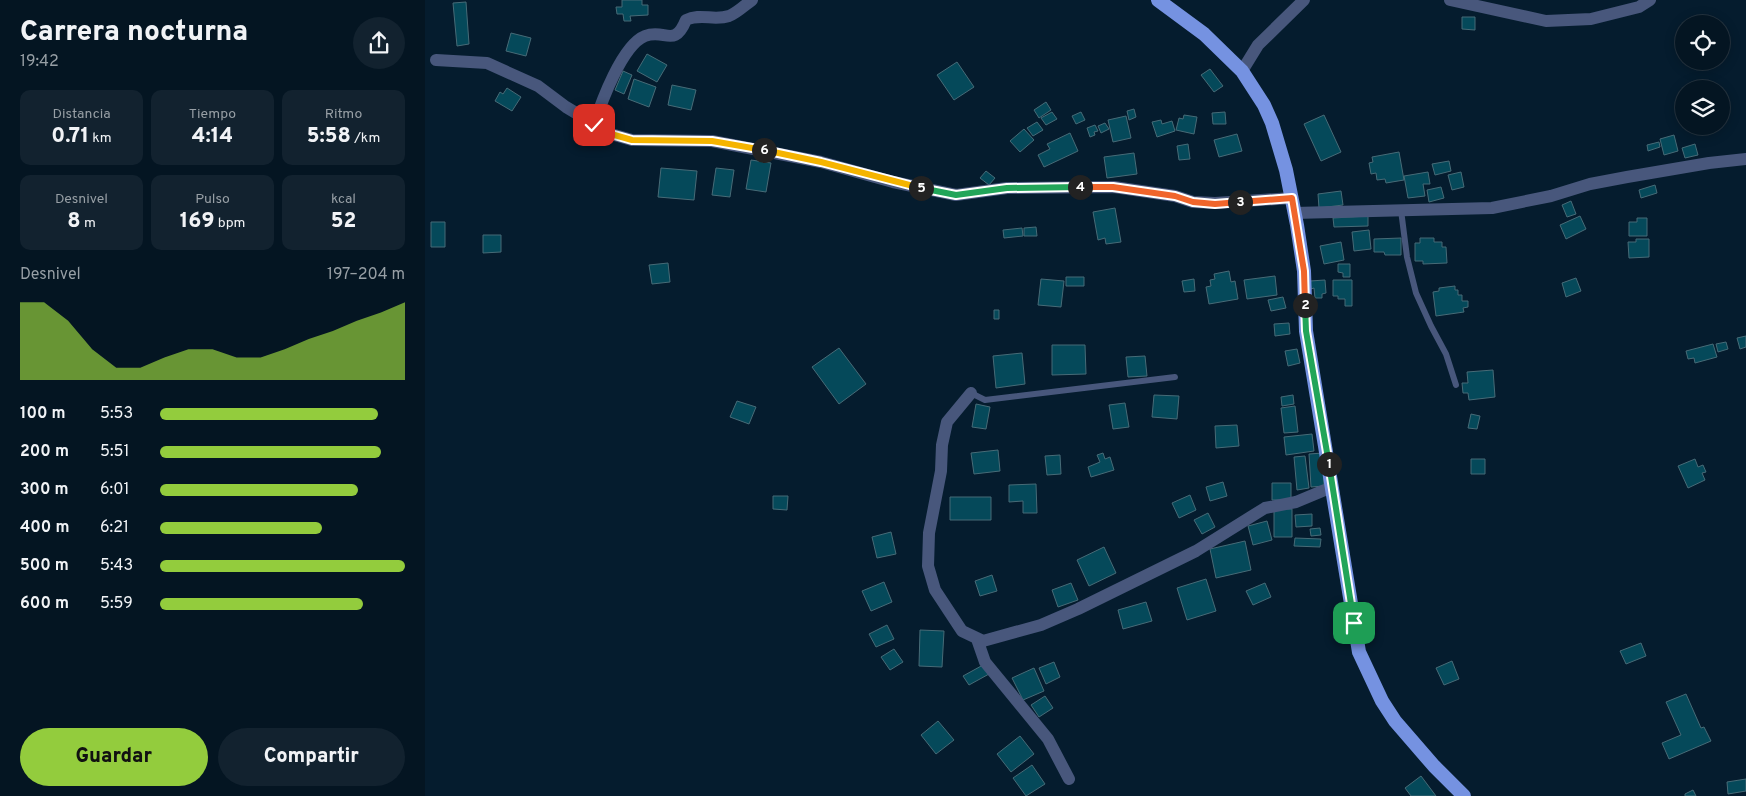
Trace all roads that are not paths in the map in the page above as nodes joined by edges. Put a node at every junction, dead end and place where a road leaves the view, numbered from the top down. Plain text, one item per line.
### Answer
1 (752, 0) edge
2 (1304, 0) edge
3 (1450, 0) edge
4 (1650, 0) edge
5 (1164, 2) edge
6 (436, 60) dead end
7 (1242, 71) junction
8 (594, 125) junction
9 (1746, 160) edge
10 (1292, 198) junction
11 (1401, 210) junction
12 (1294, 213) junction
13 (1175, 378) dead end
14 (1457, 385) dead end
15 (971, 393) joint
16 (1333, 487) junction
17 (977, 639) junction
18 (1069, 779) dead end
19 (1461, 795) edge

1 - 8 street
2 - 7 street
3 - 4 street
5 - 7 main road
6 - 8 street
7 - 10 main road
8 - 10 street
9 - 11 street
10 - 12 main road
11 - 12 street
11 - 14 lane
12 - 16 main road
13 - 15 lane
15 - 17 street
16 - 17 street
16 - 19 main road
17 - 18 street

